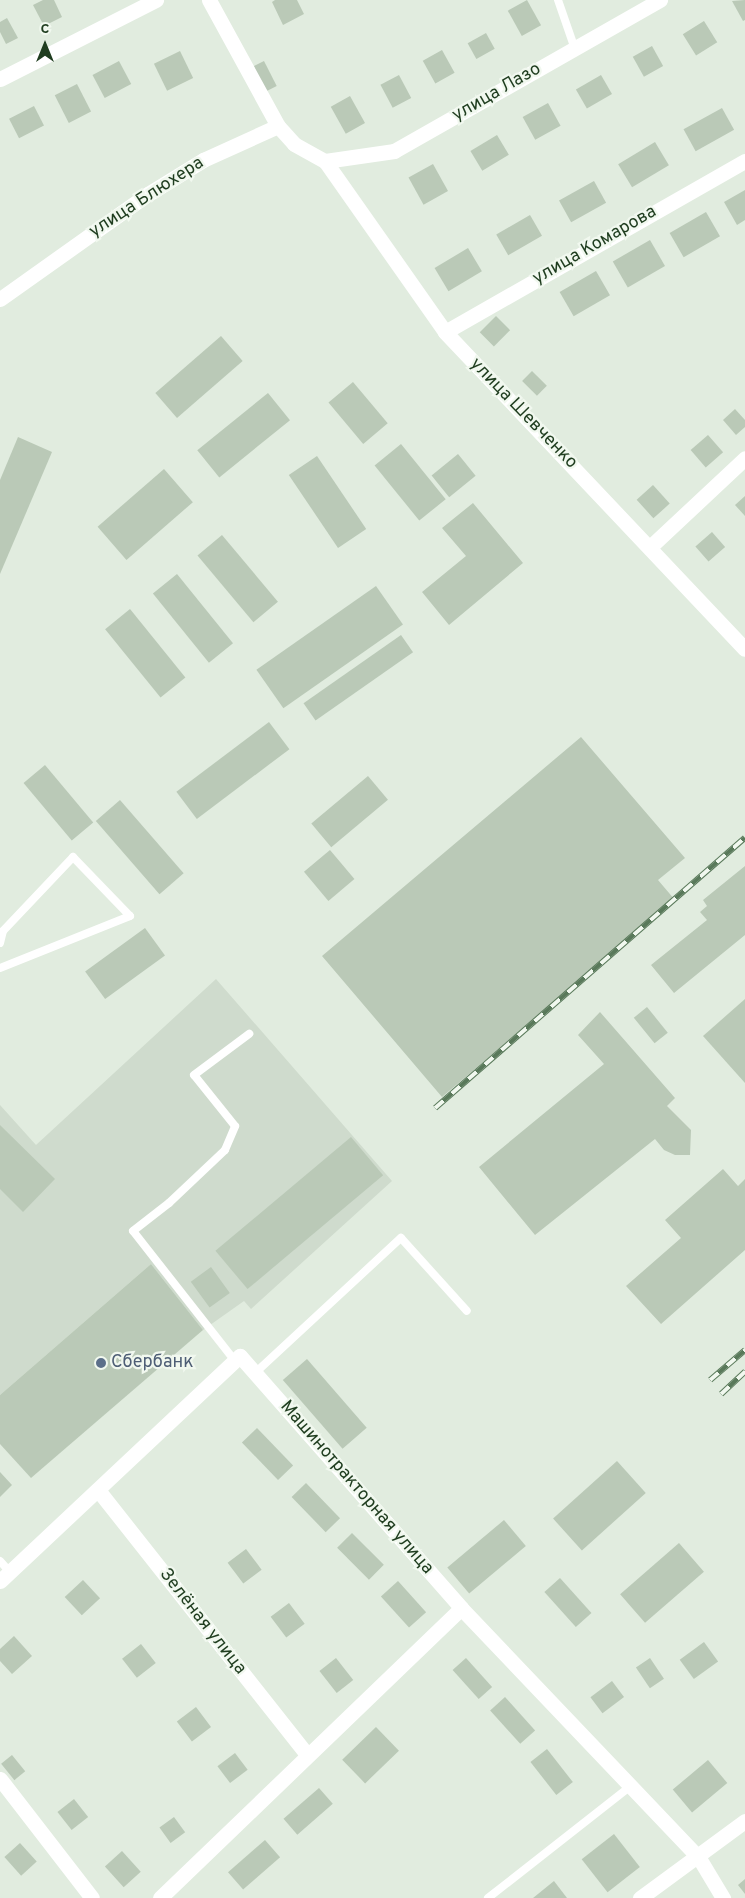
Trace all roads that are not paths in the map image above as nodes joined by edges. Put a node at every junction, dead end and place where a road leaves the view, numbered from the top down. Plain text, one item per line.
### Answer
1 (156, 0) edge
2 (209, 0) edge
3 (558, 0) edge
4 (660, 0) edge
5 (575, 48) junction
6 (0, 79) edge
7 (278, 126) junction
8 (325, 161) junction
9 (745, 161) edge
10 (0, 299) edge
11 (445, 332) junction
12 (745, 458) edge
13 (650, 547) junction
14 (745, 649) edge
15 (0, 943) edge
16 (0, 968) edge
17 (249, 1034) dead end
18 (467, 1312) dead end
19 (235, 1361) junction
20 (255, 1373) junction
21 (98, 1490) junction
22 (3, 1571) edge
23 (461, 1608) junction
24 (307, 1755) junction
25 (0, 1779) edge
26 (630, 1786) junction
27 (745, 1821) edge
28 (699, 1858) junction
29 (92, 1898) edge
30 (160, 1898) edge
31 (488, 1898) edge
32 (640, 1898) edge
33 (723, 1898) edge

1 - 6 street
2 - 7 street
3 - 5 lane
4 - 5 street, улица Лазо
5 - 8 street, улица Лазо
7 - 8 street
7 - 10 street, улица Блюхера
8 - 11 street, улица Шевченко
9 - 11 street, улица Комарова
11 - 13 street, улица Шевченко
12 - 13 street
13 - 14 street, улица Шевченко
15 - 16 lane
17 - 19 lane
18 - 20 lane
19 - 20 street, Машинотракторная улица
19 - 21 street
20 - 23 street, Машинотракторная улица
21 - 22 street
21 - 24 street, Зелёная улица
23 - 24 street
23 - 26 street, Машинотракторная улица
24 - 30 street
25 - 29 street
26 - 28 street, Машинотракторная улица
26 - 31 lane
27 - 28 street
28 - 32 street
28 - 33 street, Машинотракторная улица

